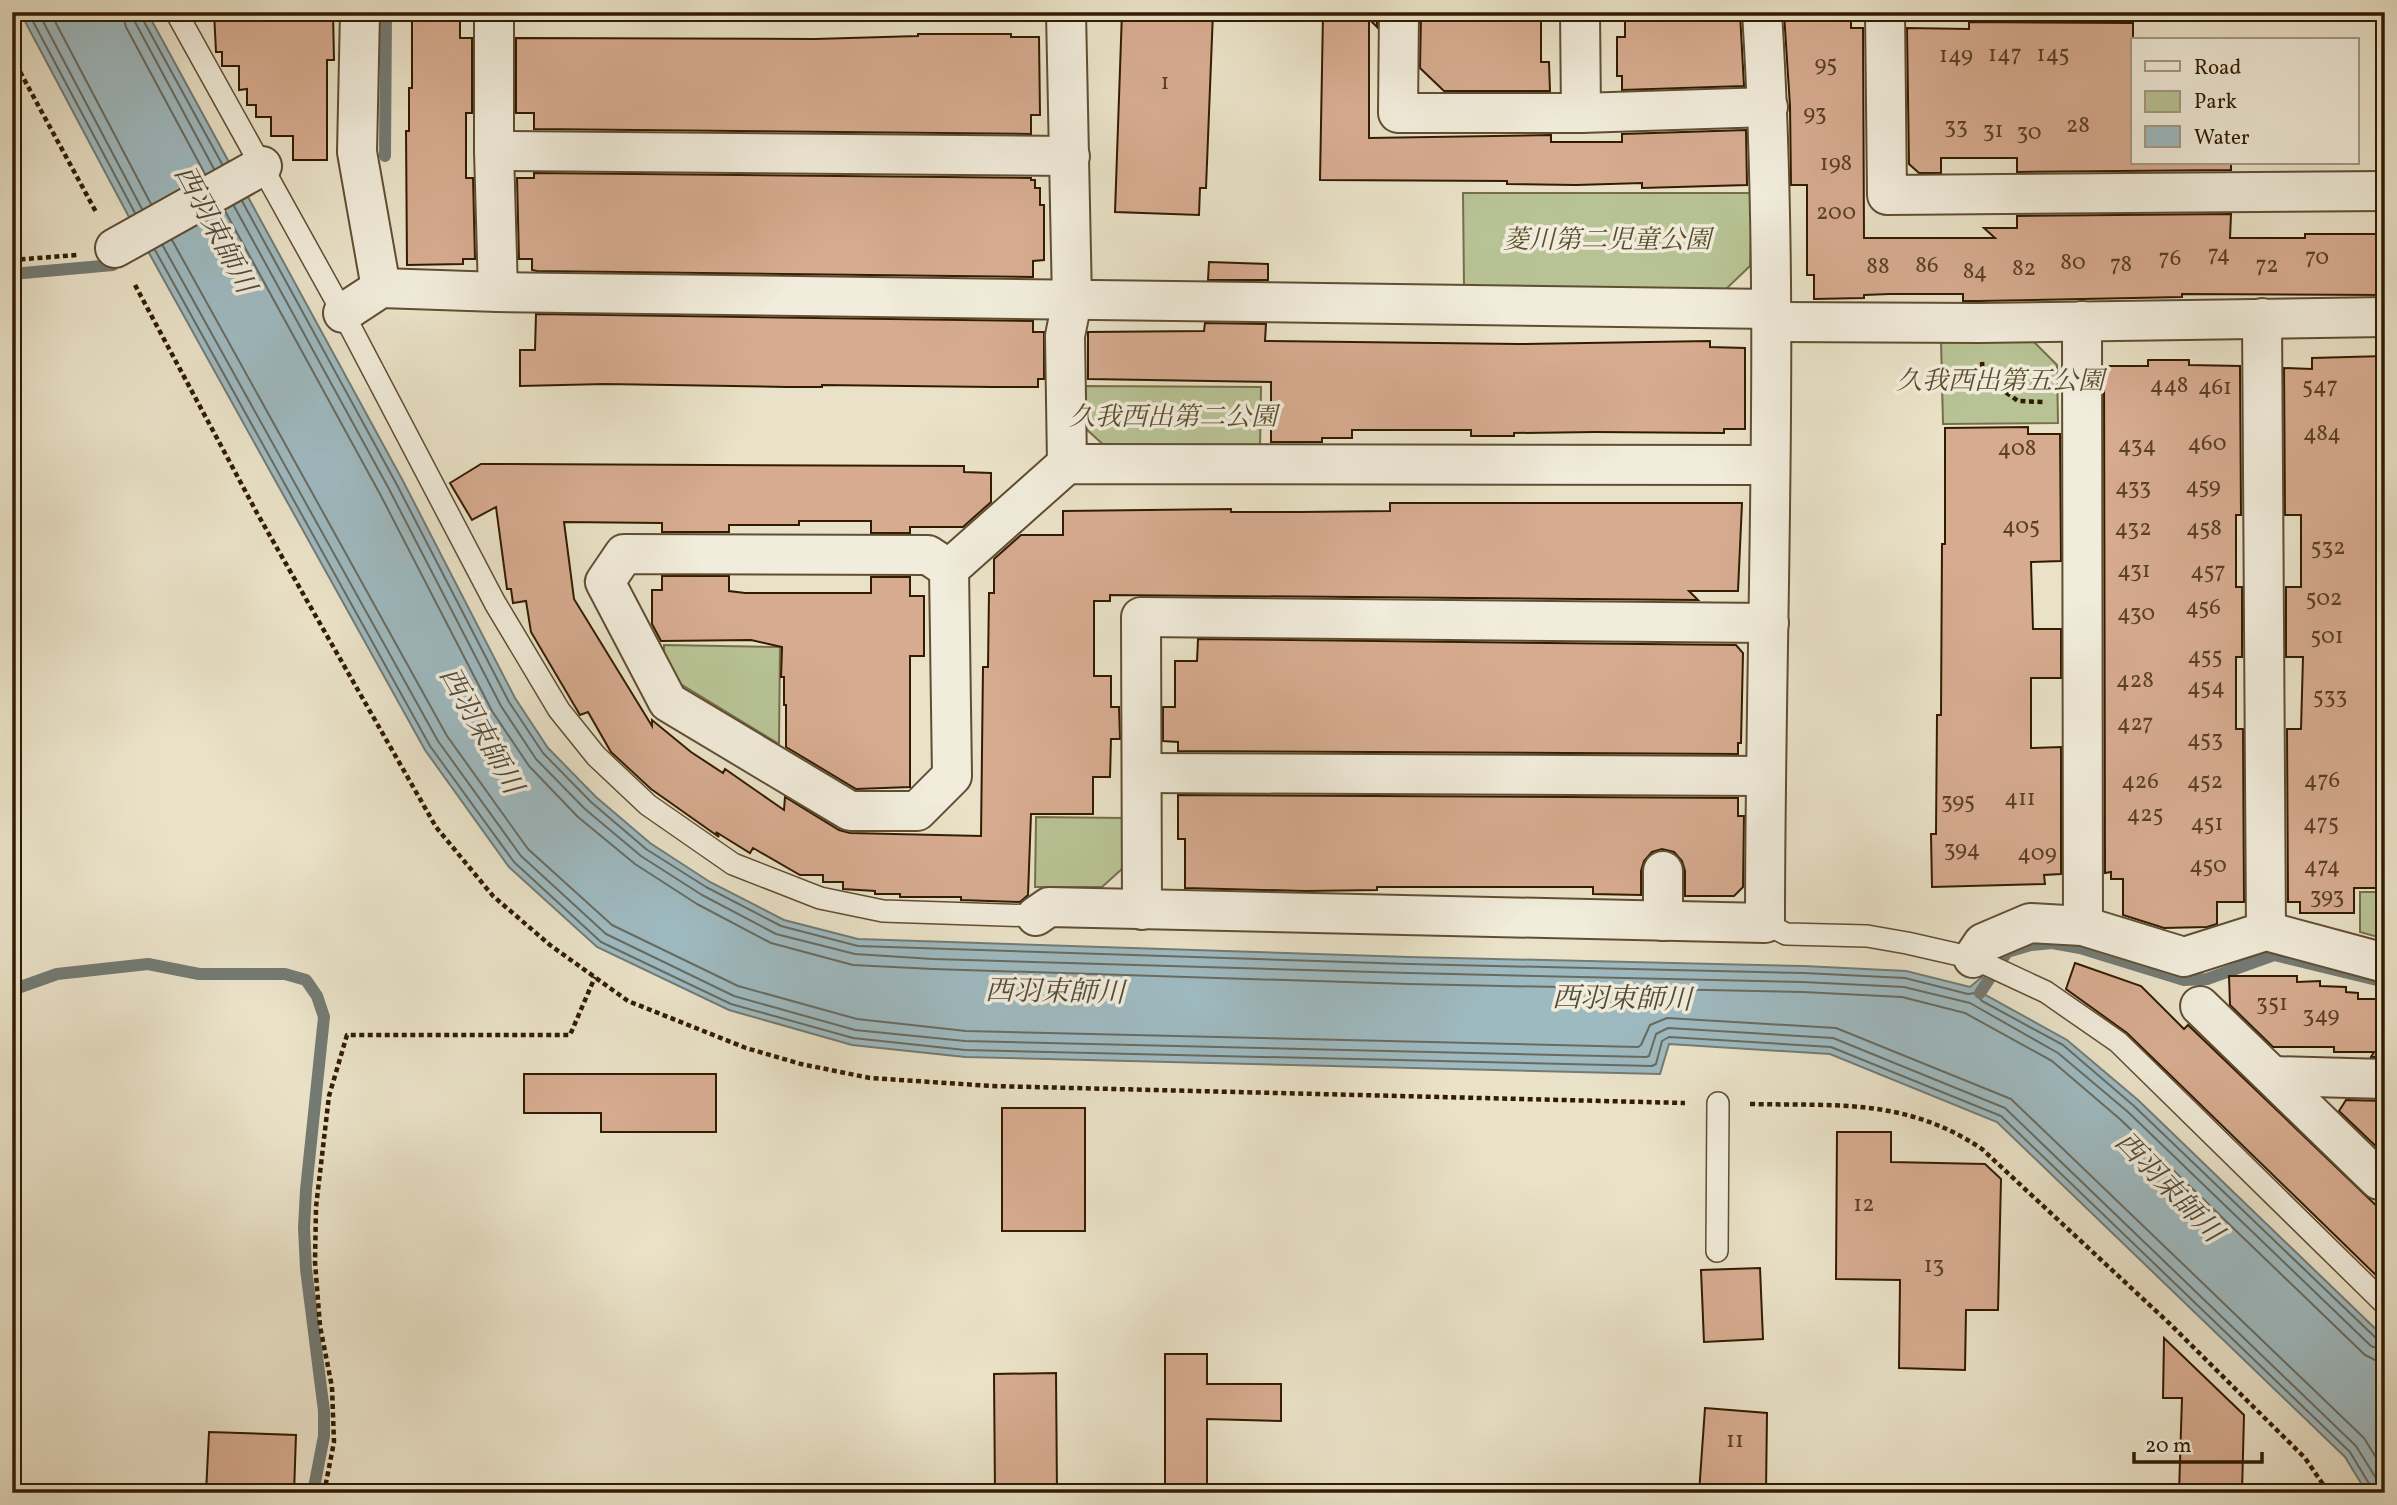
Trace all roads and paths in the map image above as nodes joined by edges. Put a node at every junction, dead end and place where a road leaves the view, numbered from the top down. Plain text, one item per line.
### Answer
1 (176, 12) edge
2 (360, 12) edge
3 (494, 12) edge
4 (1066, 12) edge
5 (1399, 12) edge
6 (1580, 12) edge
7 (1762, 12) edge
8 (1885, 12) edge
9 (1768, 107) junction
10 (1581, 113) junction
11 (494, 152) junction
12 (1070, 156) junction
13 (262, 166) junction
14 (2385, 191) edge
15 (116, 248) joint
16 (12, 260) edge
17 (381, 288) junction
18 (498, 292) junction
19 (1072, 301) junction
20 (343, 313) junction
21 (1772, 316) junction
22 (2385, 317) edge
23 (2262, 318) junction
24 (2082, 321) junction
25 (1979, 323) junction
26 (2082, 404) junction
27 (1067, 464) junction
28 (1769, 465) junction
29 (949, 569) junction
30 (1769, 623) junction
31 (1142, 773) junction
32 (1766, 776) junction
33 (1663, 871) dead end
34 (1142, 910) junction
35 (1036, 916) joint
36 (1663, 920) junction
37 (1765, 923) junction
38 (2083, 926) junction
39 (2266, 931) junction
40 (2385, 963) edge
41 (1988, 965) junction
42 (595, 977) dead end
43 (2200, 1006) dead end
44 (2273, 1076) junction
45 (2385, 1079) edge
46 (1718, 1103) dead end
47 (2385, 1180) edge
48 (1717, 1251) dead end
49 (2385, 1304) edge
50 (324, 1493) edge

1 - 13 lane
2 - 17 street
3 - 11 street
4 - 12 street
5 - 10 street
6 - 10 street
7 - 9 street
8 - 14 street
9 - 10 street
9 - 21 street
11 - 12 street
11 - 18 street
12 - 19 street
13 - 15 street
13 - 20 lane
15 - 16 path
17 - 18 street
17 - 20 street
18 - 19 street
19 - 21 street
19 - 27 street
20 - 35 lane
21 - 25 street
21 - 28 street
22 - 23 street
23 - 24 street
23 - 39 street
24 - 25 street
24 - 26 street
25 - 26 path
26 - 38 street
27 - 28 street
27 - 29 street
28 - 30 street
29 - 29 street
30 - 31 street
30 - 32 street
31 - 32 street
31 - 34 street
32 - 37 street
33 - 36 street
34 - 35 street
34 - 36 street
36 - 37 street
37 - 41 lane
38 - 39 street
38 - 41 street
39 - 40 street
41 - 49 lane
42 - 50 path
43 - 44 street
44 - 45 street
44 - 47 street
46 - 48 lane

